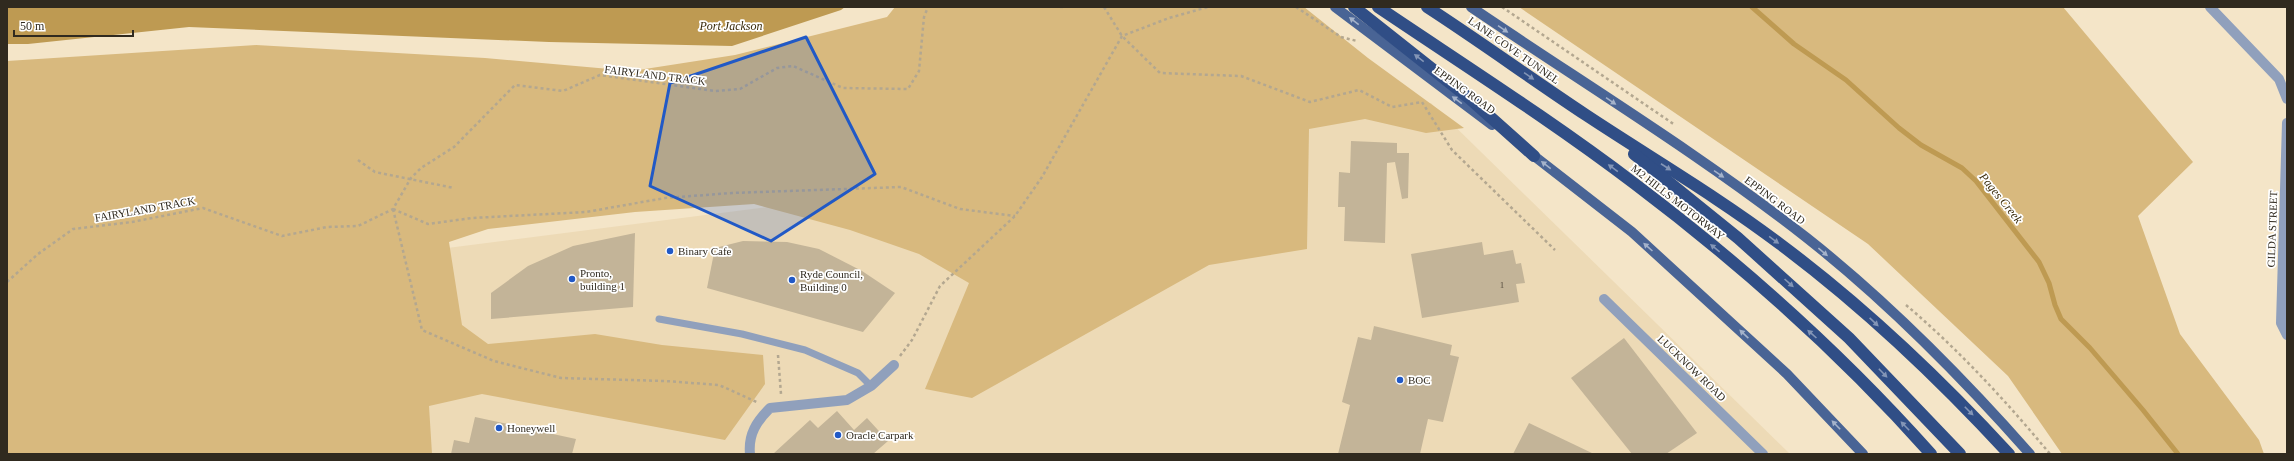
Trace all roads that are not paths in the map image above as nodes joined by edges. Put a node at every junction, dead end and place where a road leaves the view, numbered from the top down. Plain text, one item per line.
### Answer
1 (1335, 7) edge
2 (1354, 7) edge
3 (1378, 7) edge
4 (1427, 7) edge
5 (1470, 7) edge
6 (2210, 7) edge
7 (2287, 99) edge
8 (1586, 116) junction
9 (2287, 123) edge
10 (1534, 156) junction
11 (1604, 299) dead end
12 (659, 319) dead end
13 (2287, 335) edge
14 (894, 365) road end
15 (871, 386) junction
16 (750, 454) edge
17 (1763, 454) edge
18 (1863, 454) edge
19 (1932, 454) edge
20 (1960, 454) edge
21 (2009, 454) edge
22 (2030, 454) edge

10 -> 1 main road, EPPING ROAD
10 -> 2 highway
19 -> 3 highway, M2 HILLS MOTORWAY
4 -> 8 highway, LANE COVE TUNNEL
5 -> 22 main road, EPPING ROAD
6 - 7 street
8 -> 20 highway, M2 HILLS MOTORWAY
8 -> 21 highway
9 - 13 street, GILDA STREET
18 -> 10 main road, EPPING ROAD
11 - 17 street, LUCKNOW ROAD
12 - 15 lane
14 - 15 street
15 - 16 street

